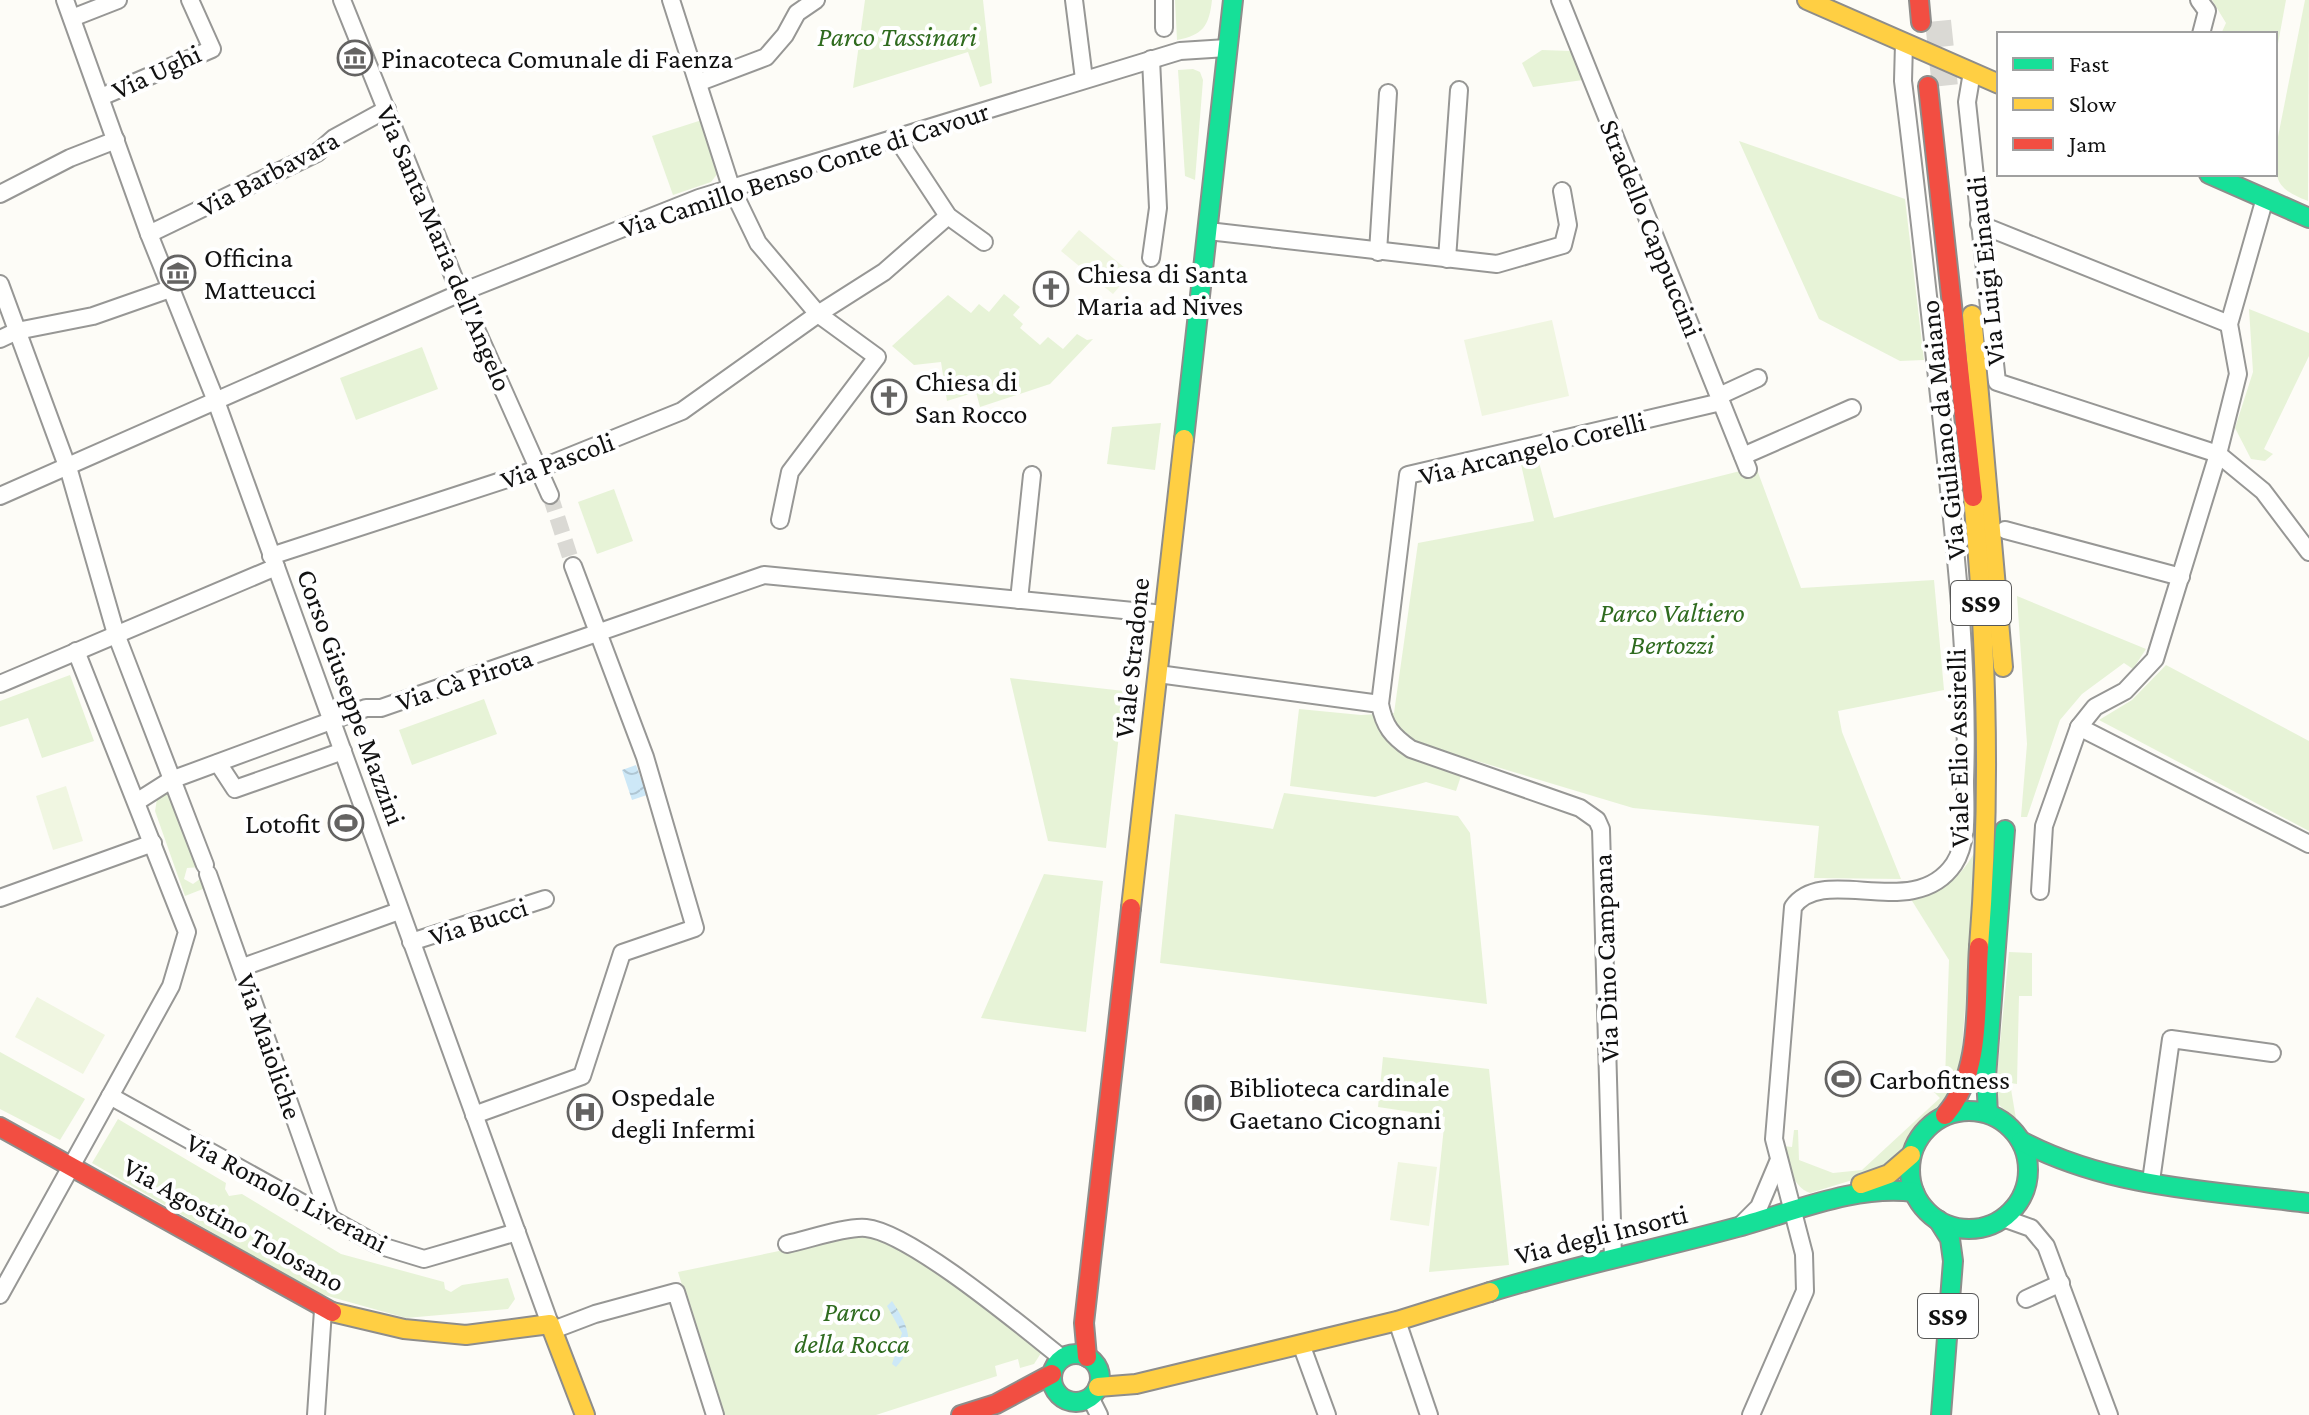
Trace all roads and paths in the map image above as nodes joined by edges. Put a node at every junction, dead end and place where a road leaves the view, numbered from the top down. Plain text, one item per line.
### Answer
1 (65, 0) edge
2 (118, 0) edge
3 (190, 0) edge
4 (342, 0) edge
5 (671, 0) edge
6 (816, 0) edge
7 (1074, 0) edge
8 (1164, 0) edge
9 (1233, 0) edge
10 (1560, 0) edge
11 (1807, 0) edge
12 (1919, 0) edge
13 (1936, 0) edge
14 (2199, 0) edge
15 (72, 18) junction
16 (1164, 28) dead end
17 (2202, 32) edge
18 (1904, 43) junction
19 (1227, 48) junction
20 (1151, 59) junction
21 (1972, 72) junction
22 (1084, 79) junction
23 (700, 82) junction
24 (1997, 83) edge
25 (1459, 90) dead end
26 (1388, 93) dead end
27 (101, 97) junction
28 (387, 109) junction
29 (896, 137) junction
30 (116, 140) junction
31 (2214, 176) edge
32 (731, 187) junction
33 (1562, 191) dead end
34 (0, 194) edge
35 (2265, 198) junction
36 (948, 216) junction
37 (2309, 218) edge
38 (1979, 224) junction
39 (1208, 231) junction
40 (149, 234) junction
41 (984, 242) dead end
42 (1378, 252) junction
43 (1151, 258) dead end
44 (1447, 259) junction
45 (0, 284) edge
46 (173, 288) junction
47 (460, 293) junction
48 (818, 314) junction
49 (2229, 324) junction
50 (17, 331) junction
51 (0, 339) edge
52 (1758, 378) dead end
53 (1720, 399) junction
54 (216, 401) junction
55 (1852, 408) dead end
56 (2218, 454) junction
57 (68, 467) junction
58 (541, 468) junction
59 (1032, 475) dead end
60 (550, 495) tunnel mouth
61 (0, 496) edge
62 (780, 520) dead end
63 (2005, 530) dead end
64 (2309, 552) edge
65 (273, 562) junction
66 (573, 566) tunnel mouth
67 (2181, 577) junction
68 (1019, 600) junction
69 (1164, 614) junction
70 (598, 632) junction
71 (116, 634) junction
72 (76, 651) junction
73 (1158, 674) junction
74 (0, 684) edge
75 (1380, 704) junction
76 (2005, 710) dead end
77 (331, 722) junction
78 (2079, 727) junction
79 (343, 751) junction
80 (218, 763) junction
81 (171, 780) junction
82 (138, 801) junction
83 (2005, 818) dead end
84 (153, 843) junction
85 (2309, 844) edge
86 (2040, 891) dead end
87 (0, 898) edge
88 (545, 899) dead end
89 (399, 911) junction
90 (411, 942) junction
91 (243, 967) junction
92 (2272, 1053) dead end
93 (110, 1096) junction
94 (1988, 1113) junction
95 (474, 1115) junction
96 (1945, 1115) junction
97 (0, 1127) edge
98 (2021, 1141) junction
99 (1911, 1155) junction
100 (1779, 1161) junction
101 (70, 1164) junction
102 (2104, 1173) junction
103 (2151, 1181) junction
104 (2027, 1183) junction
105 (1914, 1192) junction
106 (2309, 1203) edge
107 (1802, 1212) junction
108 (330, 1218) junction
109 (2003, 1218) junction
110 (1938, 1220) junction
111 (1739, 1227) junction
112 (517, 1232) junction
113 (1975, 1242) junction
114 (787, 1244) dead end
115 (1613, 1258) junction
116 (2061, 1283) junction
117 (0, 1295) edge
118 (2026, 1299) dead end
119 (323, 1310) junction
120 (1397, 1321) junction
121 (1084, 1323) junction
122 (551, 1327) junction
123 (1301, 1344) junction
124 (1063, 1357) junction
125 (1052, 1374) junction
126 (1093, 1377) junction
127 (1060, 1396) junction
128 (996, 1404) junction
129 (316, 1415) edge
130 (585, 1415) edge
131 (715, 1415) edge
132 (963, 1415) edge
133 (1099, 1415) edge
134 (1327, 1415) edge
135 (1429, 1415) edge
136 (1751, 1415) edge
137 (1941, 1415) edge
138 (1956, 1415) edge
139 (2109, 1415) edge

1 - 15 street, Corso Giuseppe Mazzini
2 - 15 street
3 - 27 street, Via Ughi
4 - 28 street, Via Santa Maria dell'Angelo
5 - 23 street
6 - 23 street
7 - 22 street
8 - 16 street
9 - 19 main road, Viale Stradone
10 - 53 street, Stradello Cappuccini
11 - 18 main road
12 - 13 main road
14 - 17 street
15 - 27 street, Corso Giuseppe Mazzini
18 - 21 main road
18 - 100 street, Via Giuliano da Maiano
19 - 20 street, Via Camillo Benso Conte di Cavour
19 - 39 main road, Viale Stradone
20 - 22 street, Via Camillo Benso Conte di Cavour
20 - 43 street
21 - 24 main road
21 - 38 street, Via Luigi Einaudi
22 - 29 street, Via Camillo Benso Conte di Cavour
23 - 32 street
25 - 44 street
26 - 42 street
27 - 30 street, Corso Giuseppe Mazzini
28 - 40 street, Via Barbavara
28 - 47 street, Via Santa Maria dell'Angelo
29 - 32 street, Via Camillo Benso Conte di Cavour
29 - 36 street
30 - 34 street
30 - 40 street, Corso Giuseppe Mazzini
31 - 35 main road
32 - 47 street, Via Camillo Benso Conte di Cavour
32 - 48 street
33 - 44 street
35 - 37 main road
35 - 49 street
36 - 41 street
36 - 48 street, Via Pascoli
38 - 49 street
38 - 56 street, Via Luigi Einaudi
39 - 42 street
39 - 69 main road, Viale Stradone
40 - 46 street, Corso Giuseppe Mazzini
42 - 44 street
45 - 50 street, Via Maioliche
46 - 50 street
46 - 54 street, Corso Giuseppe Mazzini
47 - 54 street, Via Camillo Benso Conte di Cavour
47 - 58 street, Via Santa Maria dell'Angelo
48 - 58 street, Via Pascoli
48 - 62 street
49 - 56 street
50 - 51 street
50 - 57 street, Via Maioliche
52 - 53 street
53 - 55 street, Stradello Cappuccini
53 - 75 street, Via Arcangelo Corelli
54 - 57 street, Via Camillo Benso Conte di Cavour
54 - 65 street, Corso Giuseppe Mazzini
56 - 64 street
56 - 67 street
57 - 61 street, Via Camillo Benso Conte di Cavour
57 - 71 street, Via Maioliche
58 - 60 street, Via Santa Maria dell'Angelo
58 - 65 street, Via Pascoli
59 - 68 street
63 - 67 street
65 - 71 street, Via Pascoli
65 - 77 street, Corso Giuseppe Mazzini
66 - 70 street
67 - 78 street
68 - 69 street, Via Cà Pirota
68 - 70 street, Via Cà Pirota
69 - 73 main road, Viale Stradone
70 - 77 street, Via Cà Pirota
70 - 95 street
71 - 72 street, Via Pascoli
71 - 81 street, Via Maioliche
72 - 74 street, Via Pascoli
72 - 82 street
73 - 75 street
73 - 121 main road, Viale Stradone
75 - 115 street, Via Dino Campana
76 - 96 main road, Viale Elio Assirelli / SS9
77 - 79 street, Corso Giuseppe Mazzini
77 - 80 street, Via Cà Pirota
78 - 85 street
78 - 86 street
79 - 80 street
79 - 89 street, Corso Giuseppe Mazzini
80 - 81 street, Via Cà Pirota
81 - 82 street, Via Cà Pirota
81 - 91 street, Via Maioliche
82 - 84 street
83 - 94 main road, Viale Elio Assirelli
84 - 87 street
84 - 93 street
88 - 90 street, Via Bucci
89 - 90 street, Corso Giuseppe Mazzini
89 - 91 street
90 - 95 street, Corso Giuseppe Mazzini
91 - 108 street, Via Maioliche
92 - 103 street
93 - 101 street
93 - 108 street, Via Romolo Liverani
94 - 96 main road
94 - 98 main road
95 - 112 street, Corso Giuseppe Mazzini
96 - 99 main road, SS9
97 - 101 main road, Via Agostino Tolosano
98 - 102 main road
98 - 104 main road
99 - 105 main road
99 - 107 main road, Via degli Insorti
100 - 107 street, Via Giuliano da Maiano
100 - 111 street, Via Giuliano da Maiano
101 - 117 street
101 - 119 main road, Via Agostino Tolosano
102 - 103 main road
102 - 104 main road
103 - 106 main road
104 - 109 main road
105 - 107 main road, Via degli Insorti
105 - 110 main road, SS9
107 - 111 main road, Via degli Insorti
107 - 136 street, Via Giuliano da Maiano
108 - 112 street, Via Romolo Liverani
109 - 113 main road
109 - 116 street
110 - 113 main road
110 - 137 main road, SS9
111 - 115 main road, Via degli Insorti
112 - 122 street, Corso Giuseppe Mazzini
113 - 138 main road, SS9
114 - 124 street
115 - 120 main road, Via degli Insorti
116 - 118 street
116 - 139 street
119 - 122 main road, Via Agostino Tolosano
119 - 129 street
120 - 123 main road, Via degli Insorti
120 - 135 street
121 - 124 main road, Viale Stradone
121 - 126 main road, Viale Stradone
122 - 130 main road, Corso Giuseppe Mazzini
122 - 131 street
123 - 126 main road, Via degli Insorti
123 - 134 street
124 - 125 main road
124 - 126 main road
125 - 127 main road
125 - 128 main road
126 - 127 main road
126 - 133 street
127 - 128 main road
128 - 132 main road

